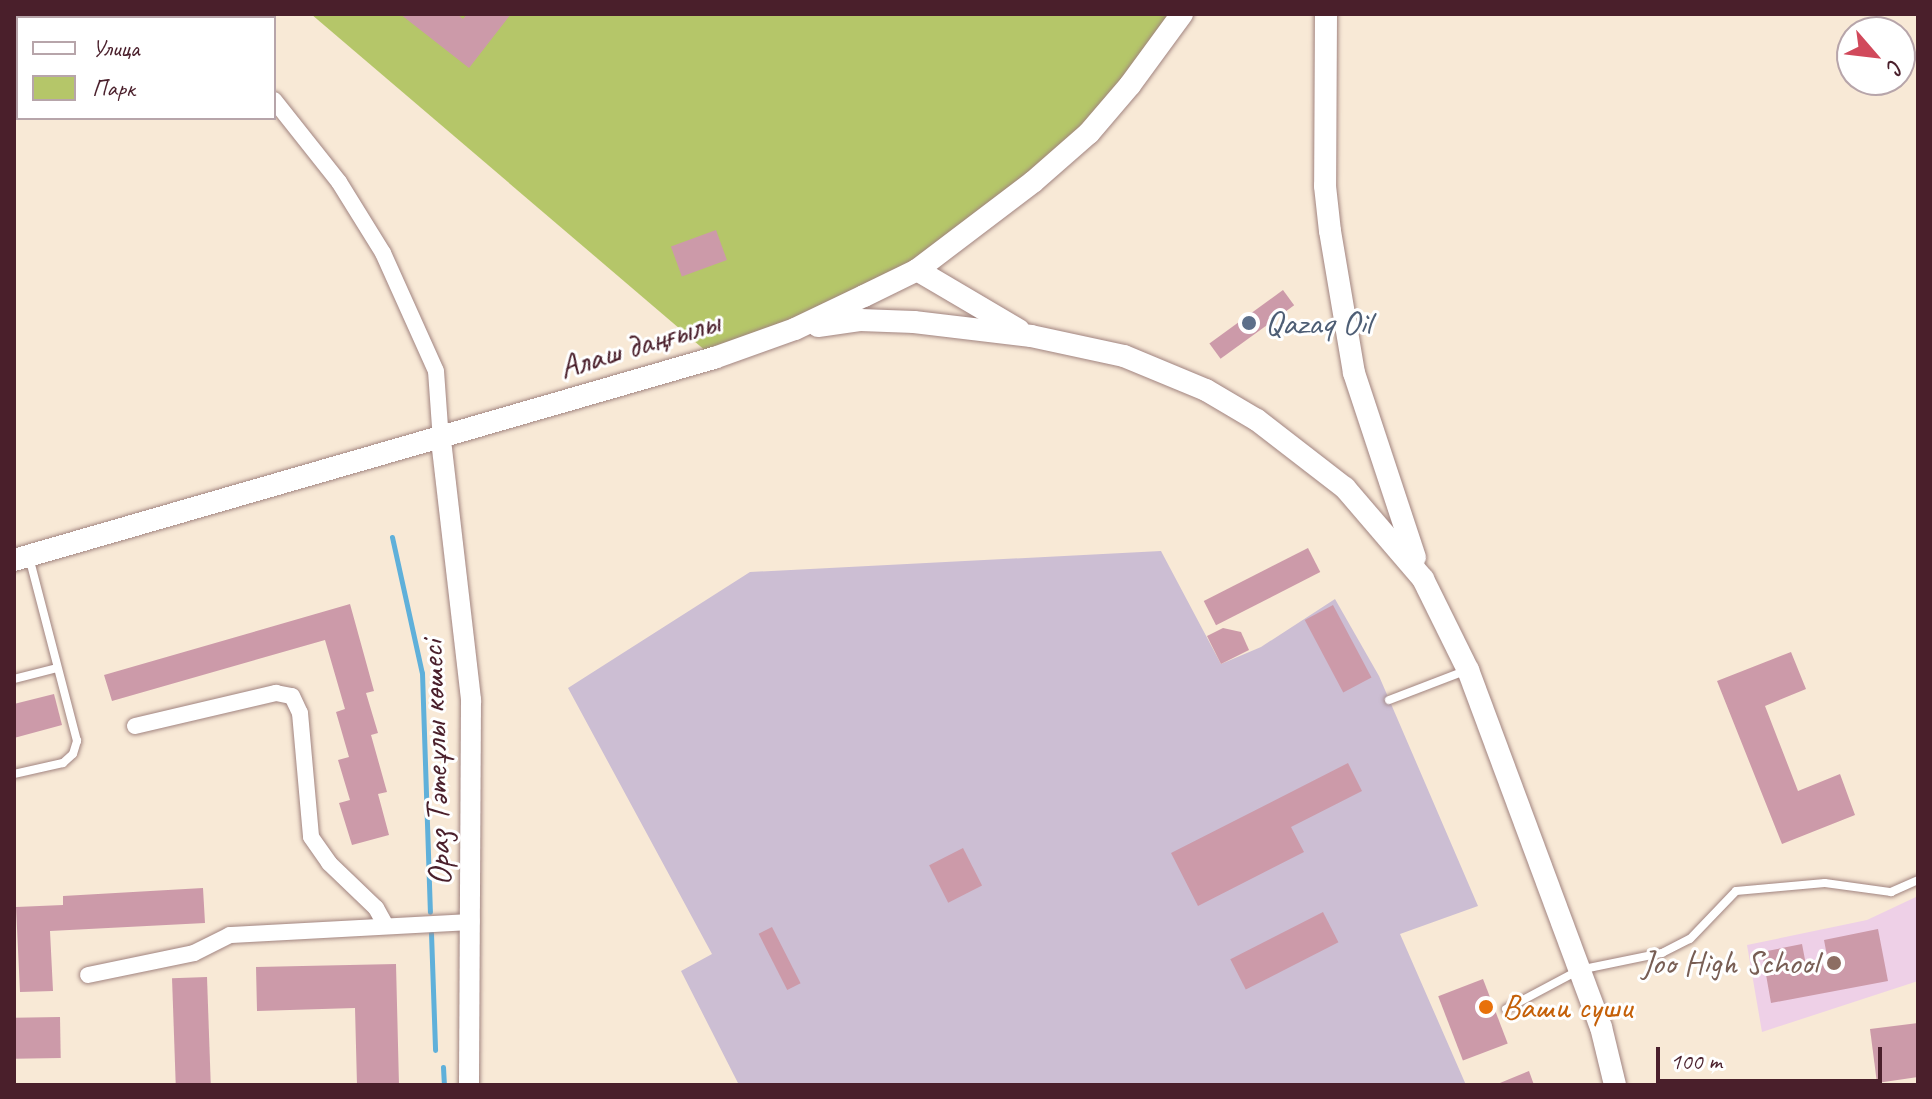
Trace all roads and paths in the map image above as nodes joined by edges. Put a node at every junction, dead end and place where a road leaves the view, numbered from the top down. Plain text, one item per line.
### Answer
1 (1182, 14) edge
2 (1326, 14) edge
3 (276, 103) edge
4 (917, 270) junction
5 (795, 329) junction
6 (1031, 336) junction
7 (441, 440) junction
8 (22, 558) edge
9 (1423, 579) junction
10 (57, 668) junction
11 (1468, 670) junction
12 (14, 679) edge
13 (1389, 700) dead end
14 (135, 726) dead end
15 (14, 774) edge
16 (1918, 880) edge
17 (472, 922) junction
18 (385, 924) junction
19 (1579, 970) junction
20 (88, 975) dead end
21 (1506, 1009) dead end
22 (469, 1085) edge
23 (1615, 1085) edge

1 - 4 main road, Алаш даңғылы
2 - 9 main road
3 - 7 street
4 - 5 main road, Алаш даңғылы
4 - 6 main road
5 - 6 main road
5 - 7 main road, Алаш даңғылы
6 - 9 main road
7 - 8 main road, Алаш даңғылы
7 - 17 street, Ораз Тәтеұлы көшесі
8 - 10 lane
9 - 11 main road
10 - 12 lane
10 - 15 lane
11 - 13 lane
11 - 19 main road
14 - 18 street
16 - 19 lane
17 - 18 street
17 - 22 street, Ораз Тәтеұлы көшесі
18 - 20 street
19 - 21 lane
19 - 23 main road

